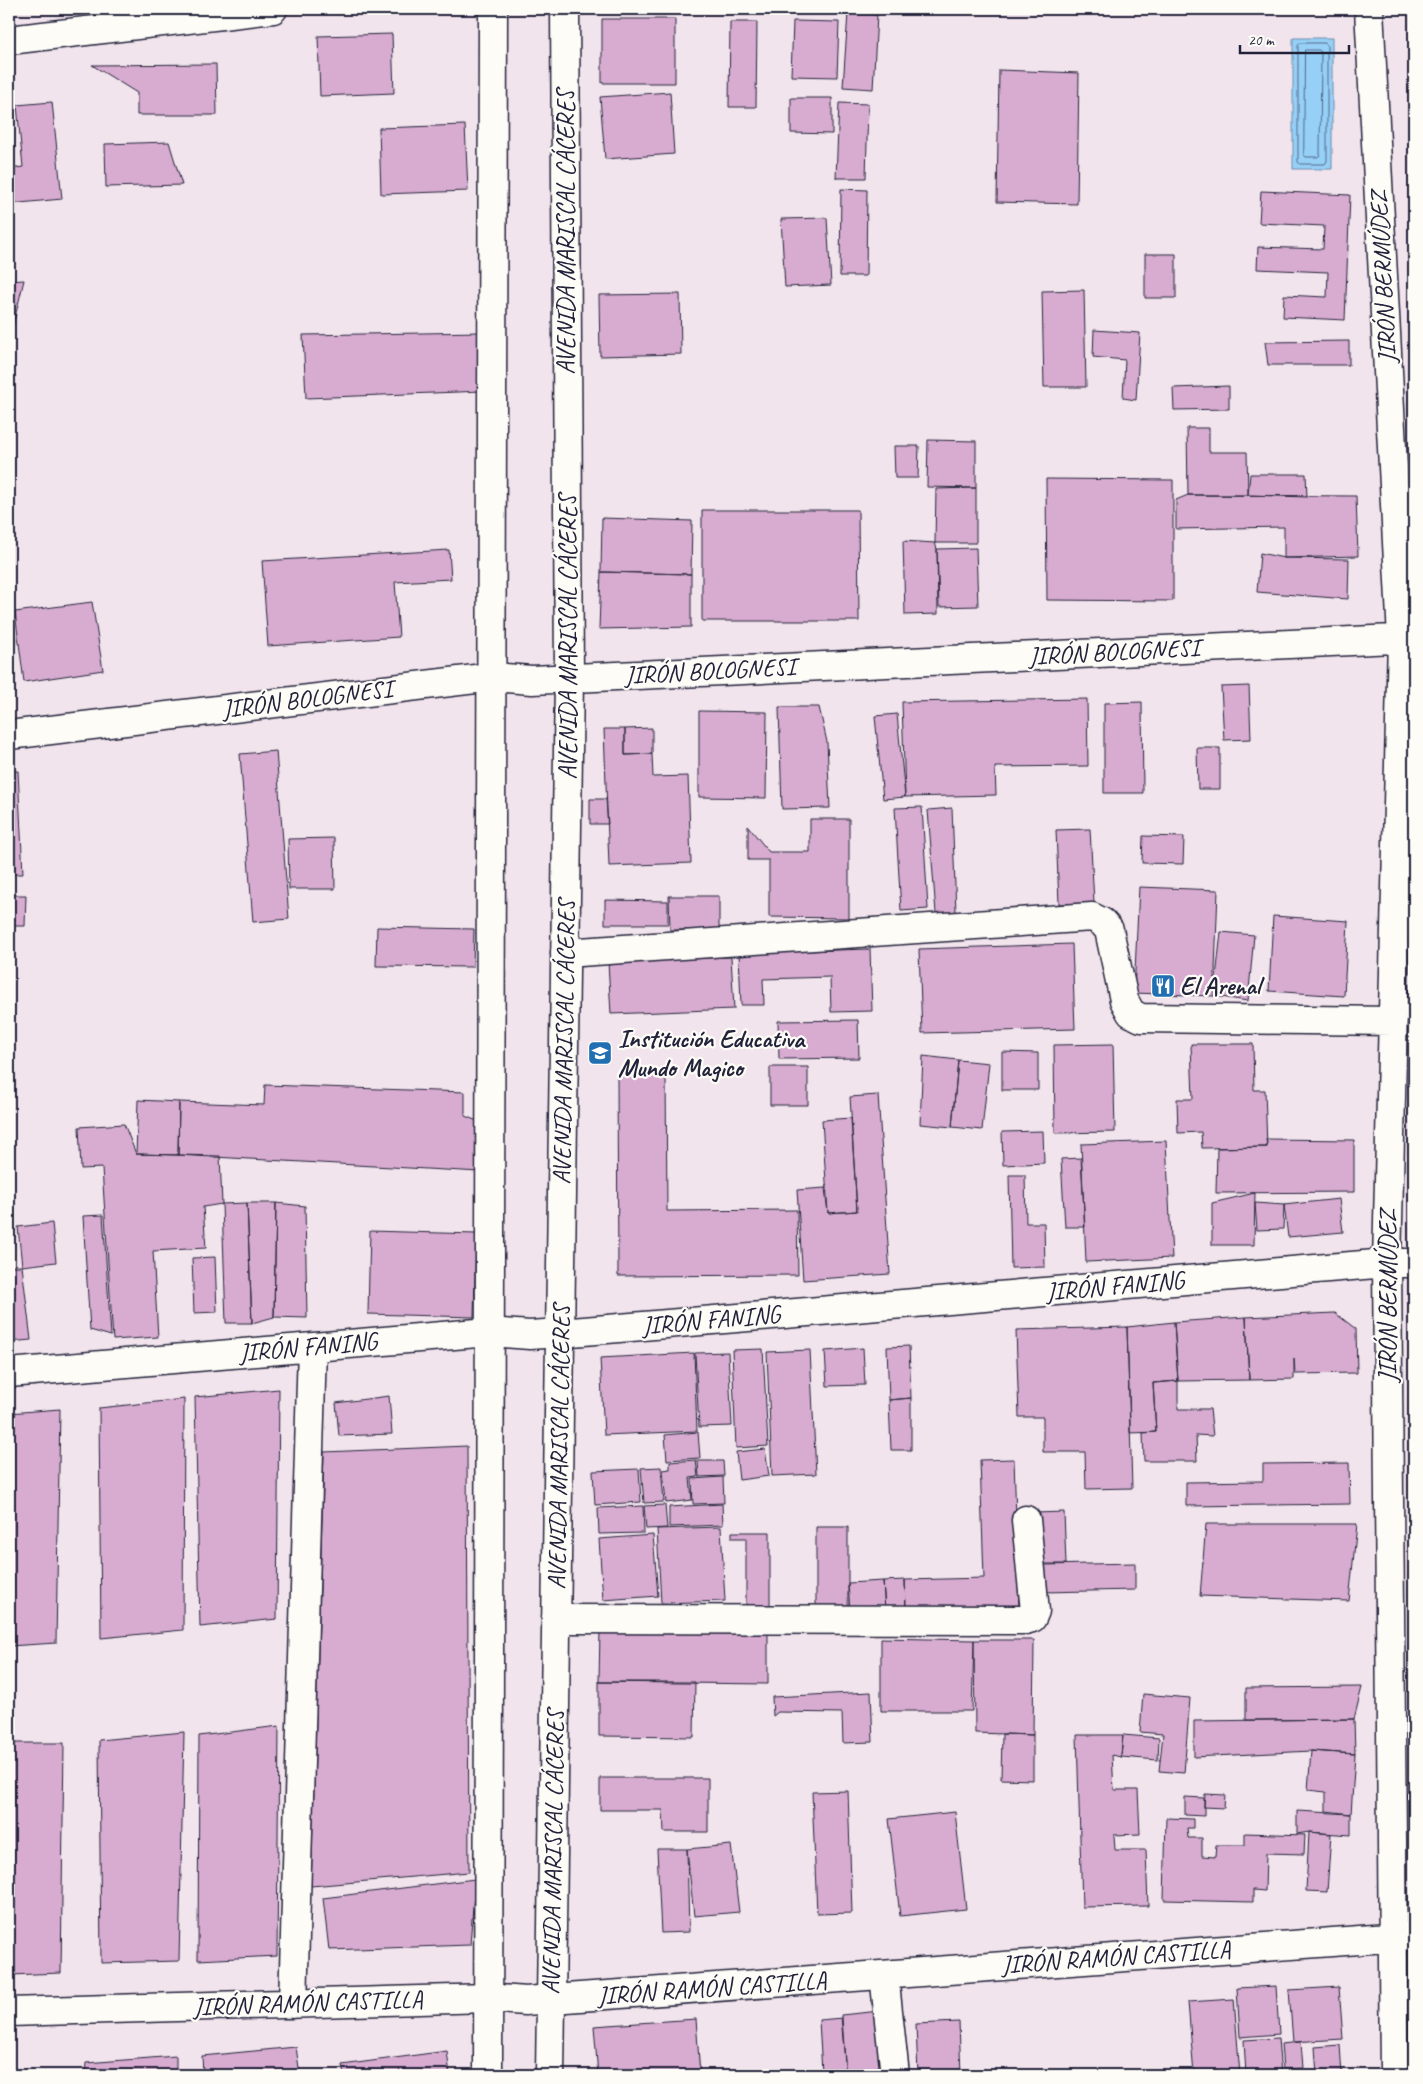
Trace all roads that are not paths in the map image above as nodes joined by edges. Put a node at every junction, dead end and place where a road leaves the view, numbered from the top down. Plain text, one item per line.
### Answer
1 (273, 9) edge
2 (493, 9) edge
3 (565, 9) edge
4 (1369, 9) edge
5 (9, 40) edge
6 (1408, 638) edge
7 (492, 677) junction
8 (569, 678) junction
9 (9, 735) edge
10 (565, 953) junction
11 (1393, 1021) junction
12 (1387, 1263) junction
13 (1414, 1263) edge
14 (489, 1332) junction
15 (560, 1333) junction
16 (312, 1347) junction
17 (9, 1373) edge
18 (1026, 1520) dead end
19 (556, 1619) junction
20 (1404, 1936) edge
21 (884, 1975) junction
22 (488, 1998) junction
23 (551, 2000) junction
24 (293, 2004) junction
25 (9, 2012) edge
26 (488, 2075) edge
27 (550, 2075) edge
28 (895, 2075) edge
29 (1394, 2075) edge

1 - 5 street
2 - 7 street
3 - 8 street, AVENIDA MARISCAL CÁCERES
4 - 6 street, JIRÓN BERMÚDEZ
6 - 8 street, JIRÓN BOLOGNESI
6 - 11 street, JIRÓN BERMÚDEZ
7 - 8 street, JIRÓN BOLOGNESI
7 - 9 street, JIRÓN BOLOGNESI
7 - 14 street
8 - 10 street, AVENIDA MARISCAL CÁCERES
10 - 11 street
10 - 15 street, AVENIDA MARISCAL CÁCERES
11 - 12 street, JIRÓN BERMÚDEZ
12 - 13 street, JIRÓN FANING
12 - 15 street, JIRÓN FANING
12 - 20 street, JIRÓN BERMÚDEZ
14 - 15 street, JIRÓN FANING
14 - 16 street, JIRÓN FANING
14 - 22 street
15 - 19 street, AVENIDA MARISCAL CÁCERES
16 - 17 street, JIRÓN FANING
16 - 24 street
18 - 19 street
19 - 23 street, AVENIDA MARISCAL CÁCERES
20 - 21 street, JIRÓN RAMÓN CASTILLA
20 - 29 street, JIRÓN BERMÚDEZ
21 - 23 street, JIRÓN RAMÓN CASTILLA
21 - 28 street
22 - 23 street, JIRÓN RAMÓN CASTILLA
22 - 24 street, JIRÓN RAMÓN CASTILLA
22 - 26 street
23 - 27 street, AVENIDA MARISCAL CÁCERES
24 - 25 street, JIRÓN RAMÓN CASTILLA

